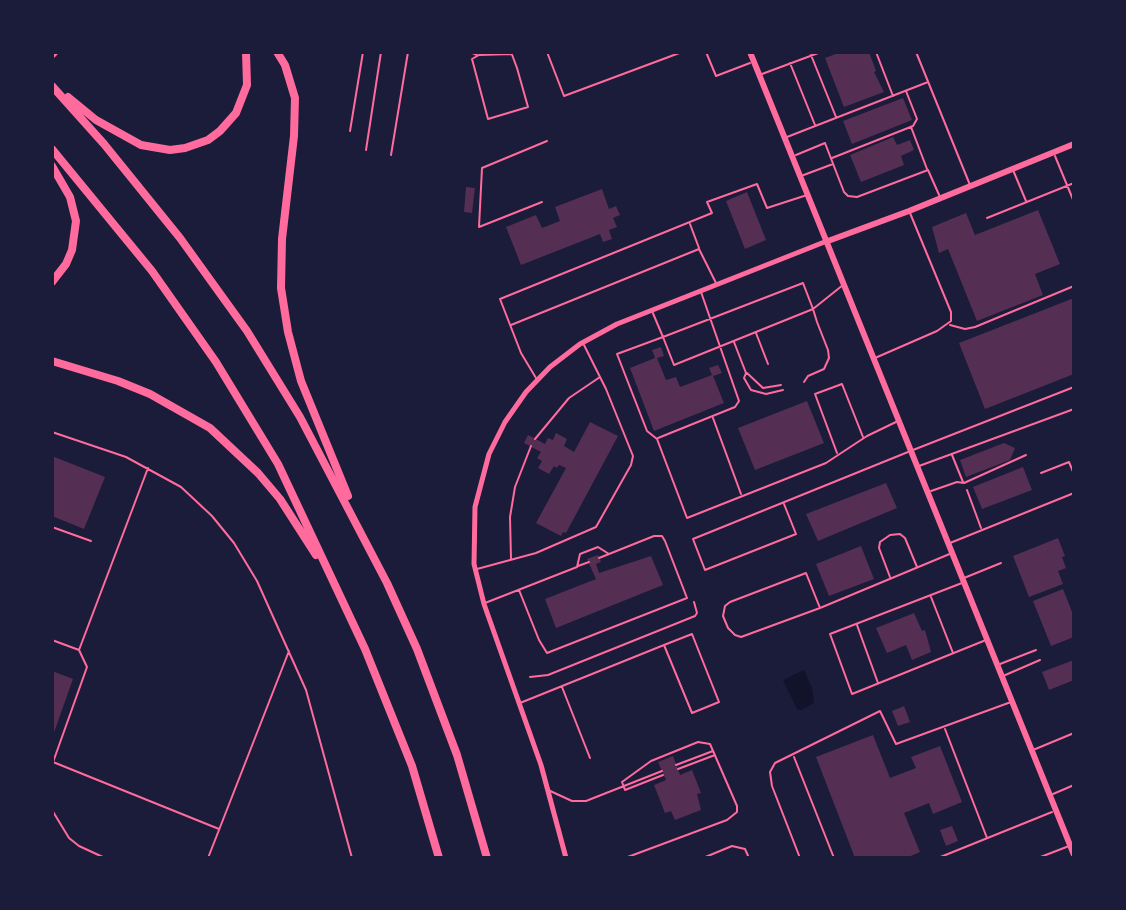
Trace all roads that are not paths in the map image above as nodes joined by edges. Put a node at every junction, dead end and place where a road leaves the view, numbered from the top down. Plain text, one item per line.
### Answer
1 (246, 52) edge
2 (277, 52) edge
3 (363, 52) edge
4 (381, 52) edge
5 (408, 52) edge
6 (470, 52) edge
7 (547, 52) edge
8 (682, 52) edge
9 (706, 52) edge
10 (750, 52) edge
11 (821, 52) edge
12 (876, 52) edge
13 (916, 52) edge
14 (512, 53) edge
15 (479, 55) junction
16 (811, 55) junction
17 (754, 61) junction
18 (790, 63) junction
19 (759, 75) junction
20 (928, 82) junction
21 (52, 86) edge
22 (906, 91) junction
23 (893, 96) junction
24 (837, 118) junction
25 (815, 126) junction
26 (911, 127) junction
27 (350, 131) dead end
28 (784, 139) junction
29 (547, 141) dead end
30 (1074, 144) edge
31 (52, 149) edge
32 (366, 150) dead end
33 (1053, 152) junction
34 (391, 155) dead end
35 (792, 157) junction
36 (831, 158) junction
37 (833, 163) junction
38 (52, 166) edge
39 (1012, 169) junction
40 (928, 170) junction
41 (800, 176) junction
42 (1074, 183) edge
43 (971, 186) junction
44 (1067, 186) junction
45 (808, 195) junction
46 (940, 199) junction
47 (542, 202) dead end
48 (1074, 202) edge
49 (1026, 203) junction
50 (909, 211) junction
51 (987, 218) dead end
52 (690, 223) junction
53 (828, 241) junction
54 (699, 249) junction
55 (52, 282) edge
56 (717, 284) junction
57 (844, 284) junction
58 (1074, 286) edge
59 (701, 291) junction
60 (813, 309) junction
61 (652, 310) junction
62 (712, 319) junction
63 (510, 325) junction
64 (949, 325) junction
65 (756, 332) junction
66 (663, 337) junction
67 (734, 341) junction
68 (583, 343) junction
69 (722, 346) junction
70 (874, 358) junction
71 (52, 361) edge
72 (768, 364) dead end
73 (746, 373) junction
74 (802, 376) dead end
75 (808, 376) junction
76 (600, 377) junction
77 (537, 380) junction
78 (804, 382) dead end
79 (781, 385) dead end
80 (1074, 387) edge
81 (783, 390) dead end
82 (1074, 409) edge
83 (712, 417) junction
84 (899, 421) junction
85 (52, 432) edge
86 (863, 438) junction
87 (535, 439) dead end
88 (657, 439) junction
89 (531, 446) dead end
90 (912, 450) junction
91 (952, 455) junction
92 (1026, 455) dead end
93 (838, 456) junction
94 (918, 466) junction
95 (149, 467) junction
96 (1041, 473) dead end
97 (1074, 474) edge
98 (964, 483) junction
99 (967, 490) dead end
100 (928, 493) junction
101 (1074, 493) edge
102 (742, 497) junction
103 (784, 504) junction
104 (52, 527) edge
105 (981, 529) junction
106 (91, 541) dead end
107 (949, 543) junction
108 (370, 549) junction
109 (953, 553) junction
110 (609, 554) junction
111 (599, 558) dead end
112 (511, 561) junction
113 (589, 562) dead end
114 (1001, 563) dead end
115 (577, 567) junction
116 (917, 567) junction
117 (475, 569) junction
118 (891, 578) junction
119 (964, 580) junction
120 (519, 590) junction
121 (339, 592) junction
122 (930, 596) junction
123 (484, 604) junction
124 (820, 608) junction
125 (856, 624) junction
126 (52, 640) edge
127 (987, 640) junction
128 (664, 645) junction
129 (79, 650) junction
130 (1036, 650) dead end
131 (289, 651) junction
132 (953, 653) junction
133 (1040, 660) dead end
134 (997, 665) junction
135 (1002, 676) junction
136 (879, 684) junction
137 (561, 686) junction
138 (1012, 701) junction
139 (519, 703) junction
140 (944, 727) junction
141 (1074, 733) edge
142 (1032, 750) junction
143 (716, 752) junction
144 (794, 756) junction
145 (590, 758) dead end
146 (52, 764) edge
147 (677, 767) dead end
148 (663, 773) dead end
149 (1074, 785) edge
150 (624, 788) junction
151 (547, 789) junction
152 (1050, 795) junction
153 (52, 810) edge
154 (1056, 811) junction
155 (220, 829) junction
156 (987, 839) junction
157 (1070, 839) edge
158 (1074, 855) edge
159 (105, 858) edge
160 (208, 858) edge
161 (352, 858) edge
162 (439, 858) edge
163 (487, 858) edge
164 (566, 858) edge
165 (625, 858) edge
166 (703, 858) edge
167 (749, 858) edge
168 (800, 858) edge
169 (834, 858) edge
170 (938, 858) edge
171 (1038, 858) edge

1 - 21 highway
2 - 108 highway
3 - 27 lane
4 - 32 lane
5 - 34 lane
6 - 15 lane
7 - 8 lane
9 - 17 lane
10 - 17 main road
11 - 16 lane
12 - 23 lane
13 - 20 lane
14 - 15 lane
14 - 15 lane
16 - 18 lane
16 - 24 lane
17 - 19 main road
18 - 19 lane
18 - 25 lane
19 - 28 main road
20 - 22 lane
20 - 43 lane
21 - 108 highway
22 - 23 lane
22 - 26 lane
23 - 24 lane
24 - 25 lane
25 - 28 lane
26 - 36 lane
26 - 40 lane
28 - 35 main road
29 - 47 lane
30 - 33 main road
31 - 121 highway
33 - 39 main road
33 - 44 lane
35 - 36 lane
35 - 41 main road
36 - 37 lane
37 - 40 lane
37 - 41 lane
38 - 55 highway
39 - 43 main road
39 - 49 lane
40 - 46 lane
41 - 45 main road
42 - 44 lane
43 - 46 main road
44 - 48 lane
44 - 49 lane
45 - 52 lane
45 - 53 main road
46 - 50 main road
49 - 51 lane
50 - 53 main road
50 - 64 lane
52 - 54 lane
52 - 63 lane
53 - 56 street
53 - 57 main road
54 - 56 lane
54 - 63 lane
56 - 59 street
57 - 60 lane
57 - 70 main road
58 - 64 lane
59 - 61 street
59 - 62 lane
60 - 62 lane
60 - 65 lane
60 - 75 lane
61 - 66 lane
61 - 68 street
62 - 66 lane
62 - 69 lane
63 - 77 lane
64 - 70 lane
65 - 67 lane
65 - 72 lane
66 - 69 lane
66 - 88 lane
67 - 69 lane
67 - 73 lane
68 - 76 lane
68 - 77 street
69 - 83 lane
70 - 84 main road
71 - 121 highway
73 - 79 lane
73 - 81 lane
74 - 75 lane
75 - 78 lane
76 - 87 lane
76 - 112 lane
77 - 117 street
80 - 90 lane
82 - 91 lane
83 - 88 lane
83 - 102 lane
84 - 86 lane
84 - 90 main road
85 - 95 lane
86 - 93 lane
86 - 93 lane
88 - 102 lane
89 - 112 lane
90 - 94 main road
90 - 103 lane
91 - 94 lane
91 - 98 lane
92 - 98 lane
93 - 102 lane
94 - 100 main road
95 - 129 lane
95 - 131 lane
96 - 97 lane
98 - 100 lane
99 - 105 lane
100 - 107 main road
101 - 105 lane
103 - 103 lane
104 - 106 lane
105 - 107 lane
107 - 109 main road
108 - 163 highway
109 - 116 lane
109 - 119 main road
110 - 111 lane
110 - 115 lane
110 - 120 lane
112 - 117 lane
113 - 115 lane
114 - 119 lane
115 - 120 lane
116 - 118 lane
116 - 118 lane
117 - 123 street
118 - 124 lane
119 - 122 lane
119 - 127 main road
120 - 123 lane
121 - 162 highway
122 - 125 lane
122 - 132 lane
123 - 139 street
124 - 124 lane
125 - 136 lane
125 - 136 lane
126 - 129 lane
127 - 132 lane
127 - 134 main road
128 - 128 lane
128 - 137 lane
129 - 146 lane
130 - 134 lane
131 - 155 lane
131 - 161 lane
132 - 136 lane
133 - 135 lane
134 - 135 main road
135 - 138 main road
137 - 139 lane
137 - 145 lane
138 - 140 lane
138 - 142 main road
139 - 151 street
140 - 144 lane
140 - 156 lane
141 - 142 lane
142 - 152 main road
143 - 147 lane
143 - 150 lane
143 - 165 lane
144 - 168 lane
144 - 169 lane
146 - 155 lane
148 - 150 lane
149 - 152 lane
150 - 151 lane
151 - 164 street
152 - 154 main road
153 - 159 lane
154 - 156 lane
154 - 157 main road
155 - 160 lane
156 - 170 lane
157 - 158 main road
157 - 171 lane
166 - 167 lane

